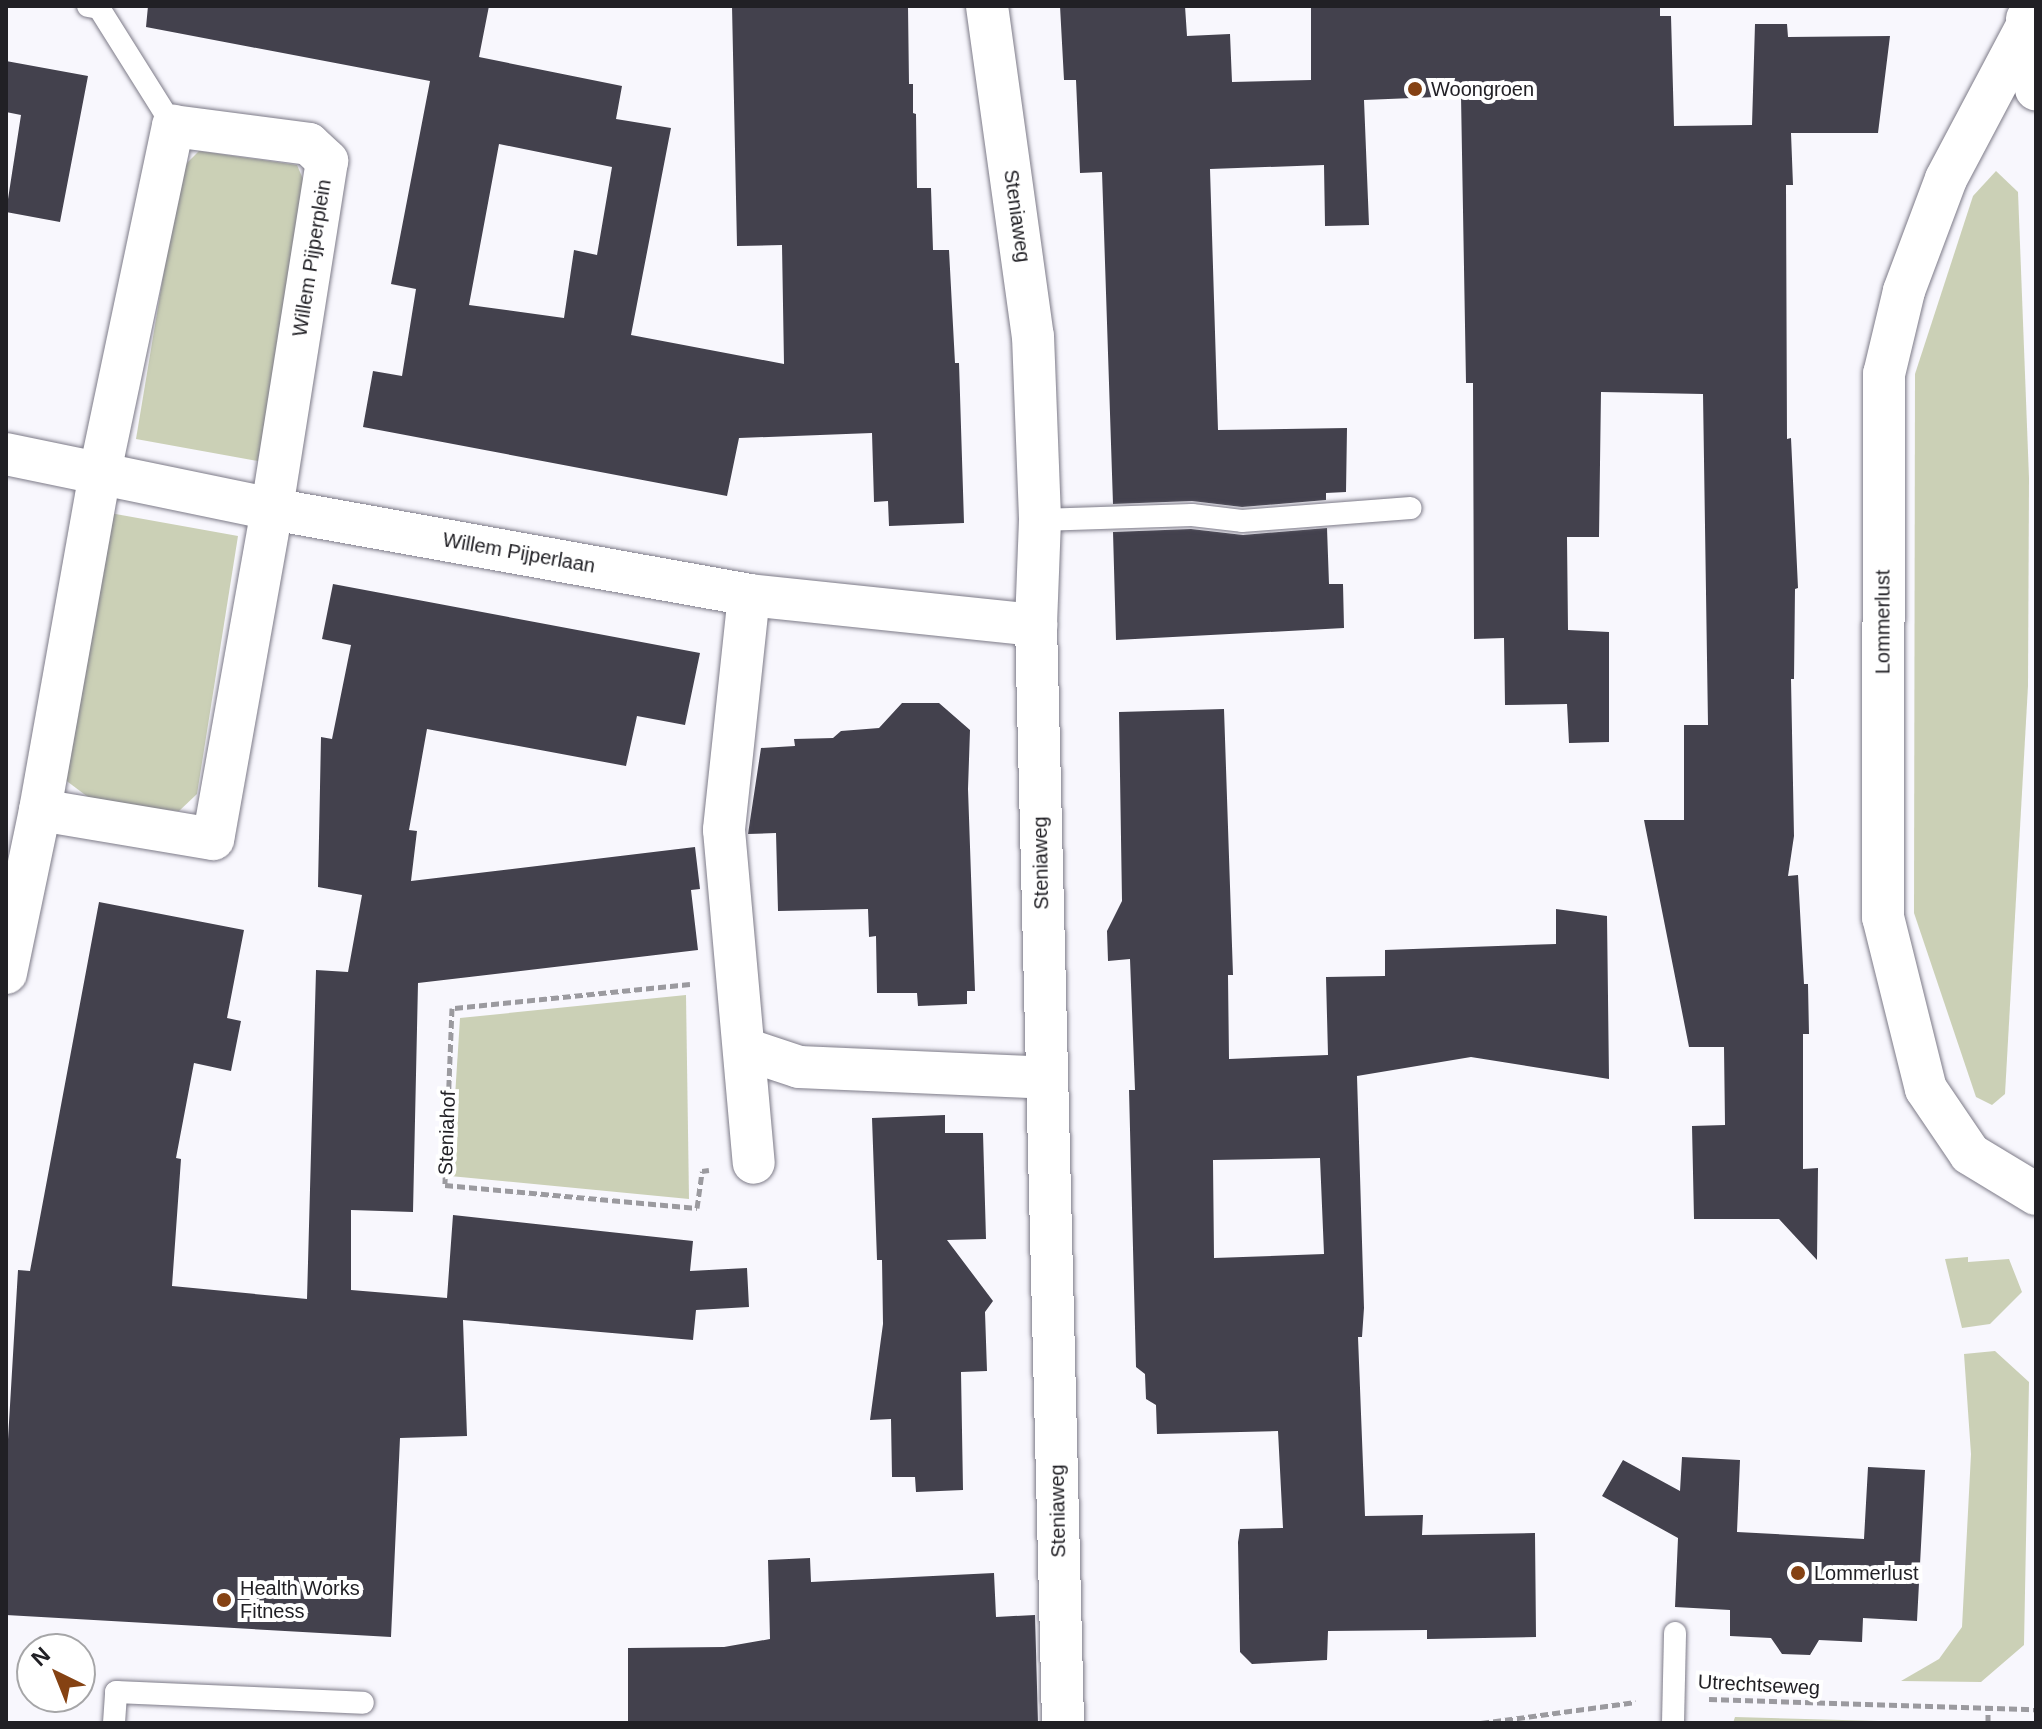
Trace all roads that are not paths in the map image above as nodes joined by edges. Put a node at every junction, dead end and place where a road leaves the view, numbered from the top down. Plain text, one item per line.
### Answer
1 (88, 6) edge
2 (987, 6) edge
3 (2026, 15) edge
4 (2036, 89) edge
5 (173, 126) junction
6 (6, 454) edge
7 (100, 472) junction
8 (1411, 508) dead end
9 (272, 509) junction
10 (1040, 520) junction
11 (749, 595) junction
12 (1036, 625) junction
13 (40, 810) junction
14 (6, 973) edge
15 (745, 1049) junction
16 (1047, 1078) junction
17 (754, 1163) road end
18 (2036, 1194) edge
19 (1675, 1633) dead end
20 (363, 1703) dead end
21 (114, 1723) edge
22 (1063, 1723) edge
23 (1673, 1723) edge

1 - 5 lane
2 - 10 street, Steniaweg
3 - 4 street, Lommerlust
3 - 18 street, Lommerlust
5 - 7 street
5 - 9 street, Willem Pijperplein
6 - 7 street, Willem Pijperlaan
7 - 9 street, Willem Pijperlaan
7 - 13 street
8 - 10 lane
9 - 11 street, Willem Pijperlaan
9 - 13 street, Willem Pijperplein
10 - 12 street, Steniaweg
11 - 12 street, Willem Pijperlaan
11 - 15 street
12 - 16 street, Steniaweg
13 - 14 street
15 - 16 street
15 - 17 street
16 - 22 street, Steniaweg
19 - 23 lane
20 - 21 lane

